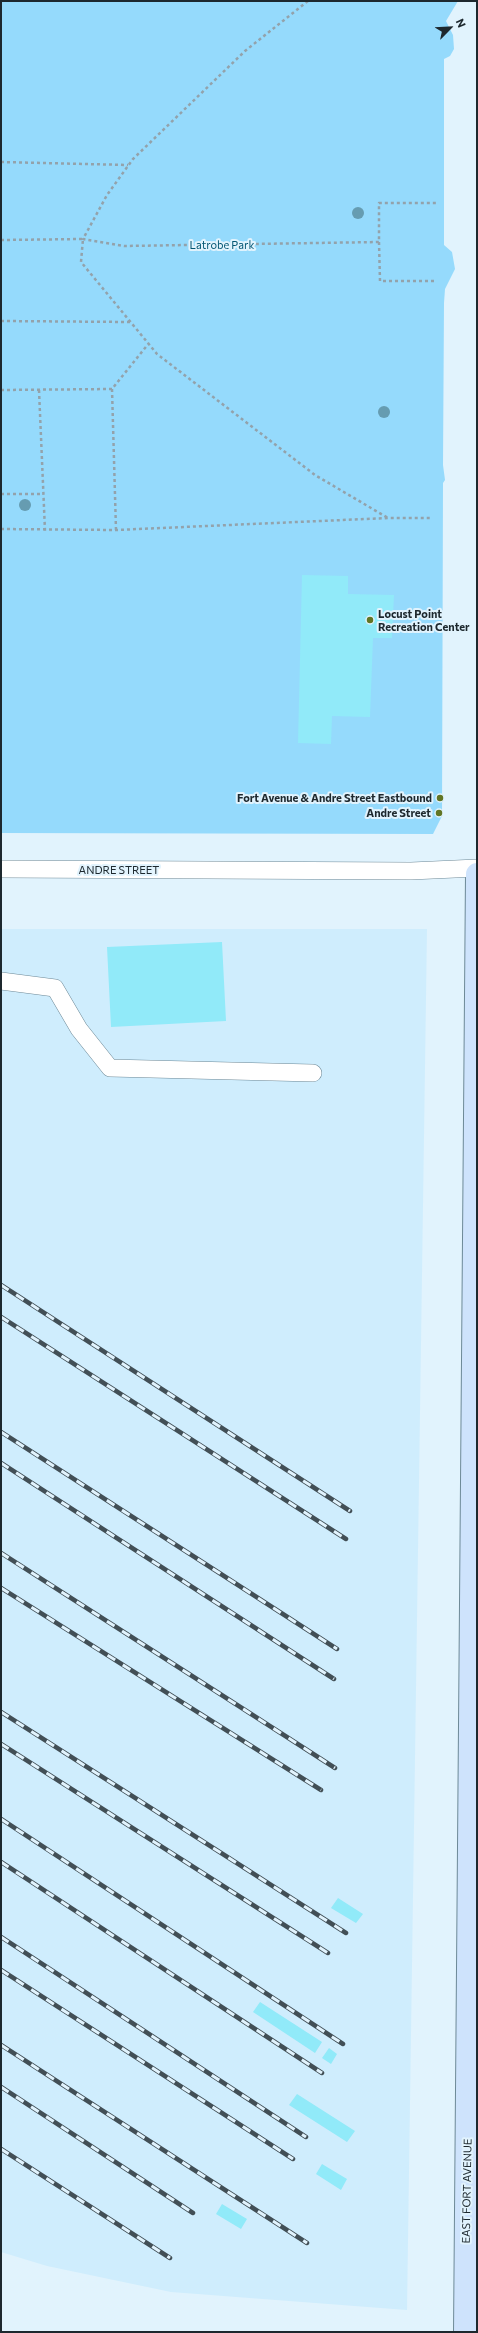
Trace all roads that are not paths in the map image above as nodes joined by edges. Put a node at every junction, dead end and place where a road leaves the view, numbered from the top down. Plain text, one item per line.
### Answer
1 (477, 868) edge
2 (1, 869) edge
3 (477, 874) edge
4 (1, 981) edge
5 (313, 1073) dead end
6 (475, 1312) edge
7 (465, 2325) edge

1 - 2 lane, ANDRE STREET
3 - 6 street, EAST FORT AVENUE
4 - 5 lane
6 - 7 street, EAST FORT AVENUE

